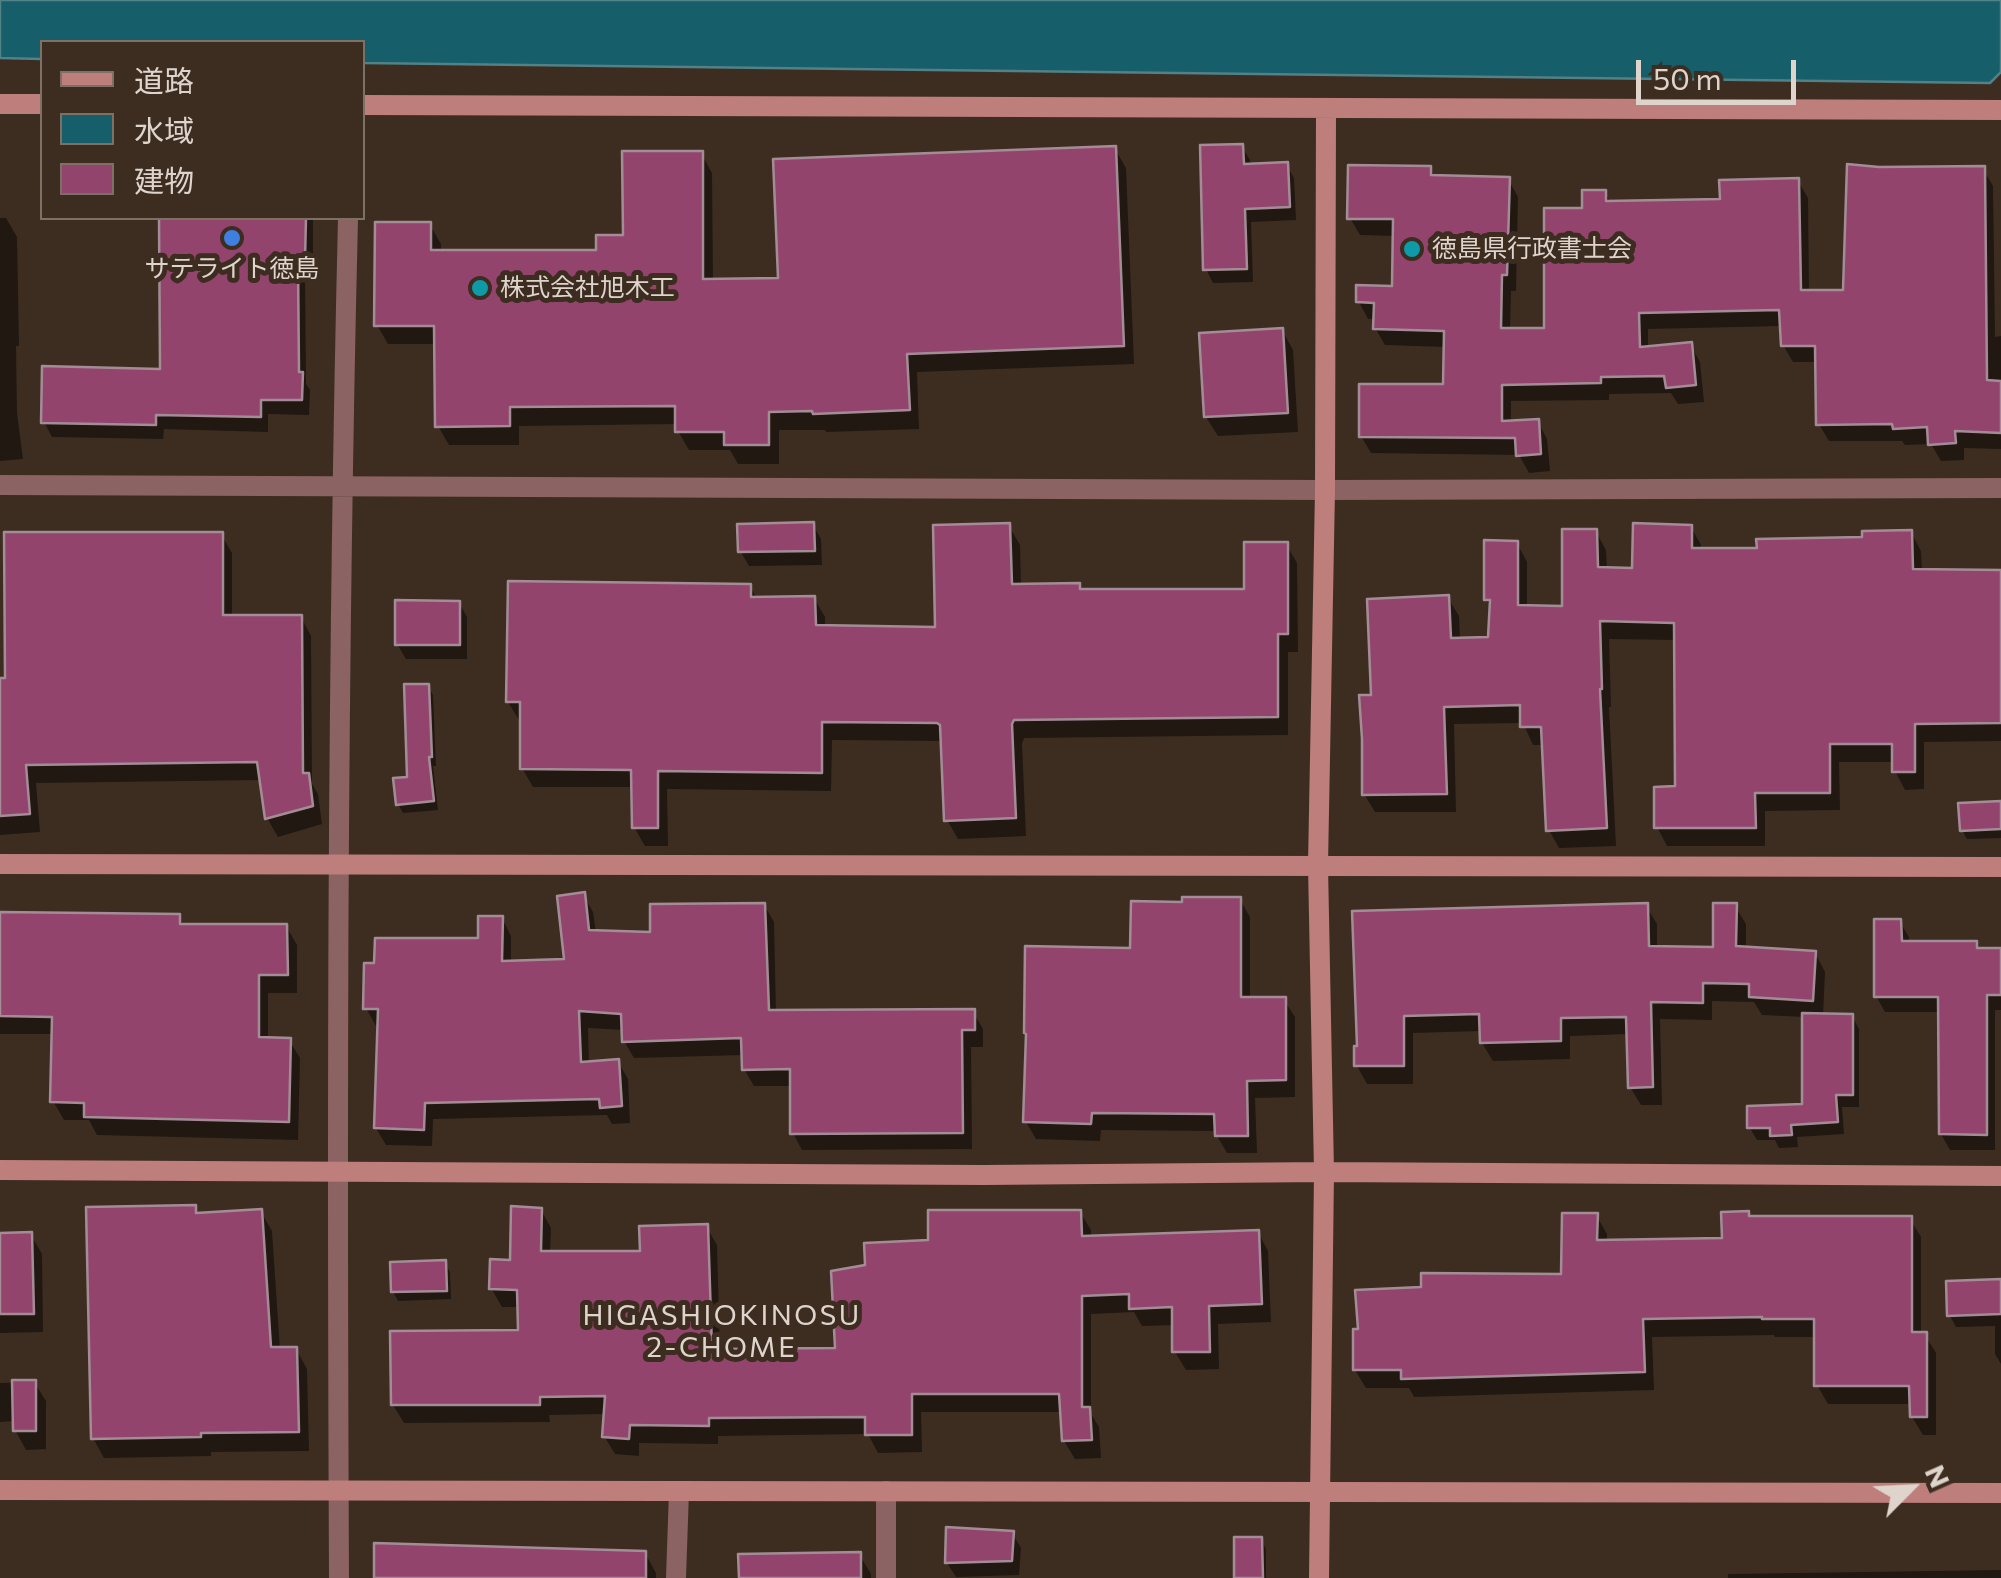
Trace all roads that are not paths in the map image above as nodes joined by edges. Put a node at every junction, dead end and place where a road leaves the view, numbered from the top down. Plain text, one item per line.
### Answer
1 (0, 106) edge
2 (40, 106) edge
3 (365, 107) edge
4 (365, 107) edge
5 (2001, 110) edge
6 (1326, 112) junction
7 (348, 220) edge
8 (0, 485) edge
9 (341, 487) junction
10 (2001, 488) edge
11 (1325, 490) junction
12 (0, 864) edge
13 (339, 864) junction
14 (1318, 864) junction
15 (2001, 866) edge
16 (0, 1170) edge
17 (338, 1170) junction
18 (1324, 1172) junction
19 (2001, 1176) edge
20 (0, 1490) edge
21 (339, 1491) junction
22 (678, 1491) junction
23 (886, 1492) junction
24 (1320, 1494) junction
25 (2001, 1494) edge
26 (339, 1578) edge
27 (676, 1578) edge
28 (886, 1578) edge
29 (1319, 1578) edge

1 - 2 street
3 - 5 street
4 - 6 street
5 - 6 street
6 - 11 street
7 - 9 street
8 - 9 street
9 - 11 street
9 - 13 street
10 - 11 street
11 - 14 street
12 - 13 street
13 - 14 street
13 - 17 street
14 - 15 street
14 - 18 street
16 - 17 street
17 - 18 street
17 - 21 street
18 - 19 street
18 - 24 street
20 - 21 street
21 - 22 street
21 - 26 street
22 - 23 street
22 - 27 street
23 - 24 street
23 - 28 street
24 - 25 street
24 - 29 street

